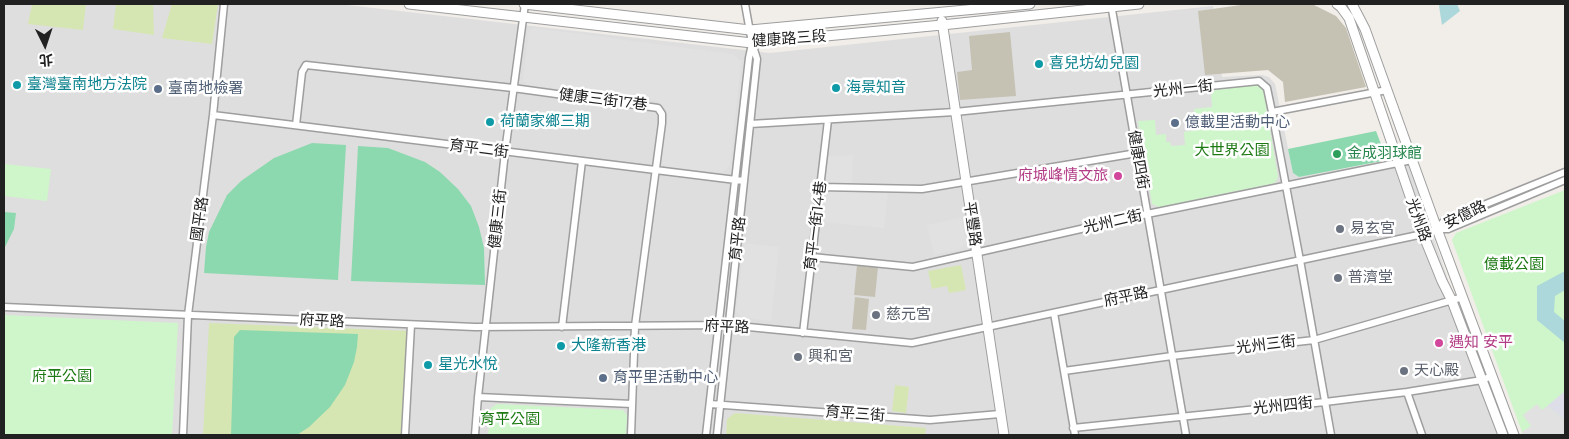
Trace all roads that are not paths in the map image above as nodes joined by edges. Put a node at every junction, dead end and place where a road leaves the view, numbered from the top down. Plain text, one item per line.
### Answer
1 (224, 4) edge
2 (409, 4) edge
3 (525, 4) edge
4 (745, 4) edge
5 (1030, 4) edge
6 (1139, 4) edge
7 (1337, 4) edge
8 (1352, 4) edge
9 (1357, 4) edge
10 (1111, 5) edge
11 (940, 13) junction
12 (523, 16) junction
13 (942, 25) junction
14 (1365, 29) junction
15 (750, 30) junction
16 (752, 43) junction
17 (514, 88) junction
18 (1387, 90) junction
19 (1374, 93) junction
20 (1127, 94) junction
21 (955, 112) junction
22 (1272, 112) junction
23 (213, 115) junction
24 (828, 120) junction
25 (750, 124) junction
26 (296, 125) junction
27 (505, 152) junction
28 (1137, 153) junction
29 (1412, 160) junction
30 (582, 161) junction
31 (1398, 164) junction
32 (655, 170) junction
33 (1565, 172) edge
34 (735, 180) junction
35 (1565, 180) edge
36 (744, 182) junction
37 (966, 182) junction
38 (1286, 185) junction
39 (820, 187) junction
40 (1148, 214) junction
41 (1437, 229) junction
42 (1423, 234) junction
43 (976, 253) junction
44 (812, 257) junction
45 (1300, 260) junction
46 (1161, 290) junction
47 (1463, 297) junction
48 (1452, 301) junction
49 (4, 307) edge
50 (1054, 313) junction
51 (188, 315) junction
52 (411, 325) junction
53 (728, 325) junction
54 (635, 326) junction
55 (718, 326) junction
56 (486, 327) junction
57 (562, 327) junction
58 (988, 327) junction
59 (803, 333) junction
60 (1314, 340) junction
61 (1172, 356) junction
62 (1064, 372) junction
63 (1492, 376) junction
64 (1482, 380) junction
65 (1407, 392) junction
66 (478, 397) junction
67 (1325, 402) junction
68 (632, 404) junction
69 (710, 404) junction
70 (720, 404) junction
71 (1000, 414) junction
72 (1182, 416) junction
73 (1073, 428) junction
74 (183, 435) edge
75 (405, 435) edge
76 (475, 435) edge
77 (631, 435) edge
78 (706, 435) edge
79 (717, 435) edge
80 (1004, 435) edge
81 (1075, 435) edge
82 (1186, 435) edge
83 (1331, 435) edge
84 (1422, 435) edge
85 (1503, 435) edge
86 (1514, 435) edge

1 - 23 street, 國平路
2 - 12 street, 健康路三段
3 - 12 street, 健康三街
3 - 15 street, 健康路三段
4 - 15 street, 育平路
5 - 11 street, 健康路三段
6 - 10 street, 健康路三段
7 - 19 street, 光州路
8 - 14 street, 光州路
9 - 14 street
10 - 13 street, 健康路三段
10 - 20 street, 健康四街
11 - 13 street, 平豐路
11 - 15 street, 健康路三段
12 - 16 street, 健康路三段
12 - 17 street, 健康三街
13 - 16 street, 健康路三段
13 - 21 street, 平豐路
14 - 18 street, 光州路
15 - 16 street, 育平路
16 - 25 street, 育平路
16 - 34 street, 育平路
17 - 26 street, 健康三街17巷
17 - 27 street, 健康三街
17 - 32 street, 健康三街17巷
18 - 19 street
18 - 29 street, 光州路
19 - 22 street
19 - 31 street, 光州路
20 - 21 street, 光州一街
20 - 22 street, 光州一街
20 - 28 street, 健康四街
21 - 24 street, 光州一街
21 - 37 street, 平豐路
22 - 38 street, 光州一街
23 - 26 street, 育平二街
23 - 51 street, 國平路
24 - 25 street, 光州一街
24 - 39 street, 育平一街14巷
25 - 36 street, 育平路
26 - 27 street, 育平二街
27 - 30 street, 育平二街
27 - 56 street, 健康三街
28 - 37 street
28 - 40 street, 健康四街
29 - 31 street, 光州二街
29 - 41 street, 光州路
30 - 32 street, 育平二街
30 - 57 street
31 - 38 street, 光州二街
31 - 42 street, 光州路
32 - 34 street, 育平二街
32 - 54 street, 健康三街17巷
33 - 41 street, 安億路
34 - 36 street, 育平二街
34 - 55 street, 育平路
35 - 41 street, 安億路
36 - 53 street, 育平路
37 - 39 street
37 - 43 street, 平豐路
38 - 40 street, 光州二街
38 - 45 street, 光州一街
39 - 44 street, 育平一街14巷
40 - 43 street, 光州二街
40 - 46 street, 健康四街
41 - 42 street, 府平路
41 - 47 street, 光州路
42 - 45 street, 府平路
42 - 48 street, 光州路
43 - 44 street, 光州二街
43 - 58 street, 平豐路
44 - 59 street, 育平一街14巷
45 - 46 street, 府平路
45 - 60 street, 光州一街
46 - 50 street, 府平路
46 - 61 street, 健康四街
47 - 48 street, 光州三街
47 - 63 street, 光州路
48 - 60 street, 光州三街
48 - 64 street, 光州路
49 - 51 street, 府平路
50 - 58 street, 府平路
50 - 62 street
51 - 52 street, 府平路
51 - 74 street, 國平路
52 - 56 street, 府平路
52 - 75 street
53 - 55 street, 府平路
53 - 59 street, 府平路
53 - 70 street, 育平路
54 - 55 street, 府平路
54 - 57 street, 府平路
54 - 68 street, 健康三街17巷
55 - 69 street, 育平路
56 - 57 street, 府平路
56 - 66 street, 健康三街
58 - 59 street, 府平路
58 - 71 street, 平豐路
60 - 61 street, 光州三街
60 - 67 street, 光州一街
61 - 62 street, 光州三街
61 - 72 street, 健康四街
62 - 73 street
63 - 64 street, 光州四街
63 - 86 street, 光州路
64 - 65 street, 光州四街
64 - 85 street, 光州路
65 - 67 street, 光州四街
65 - 84 street
66 - 68 street
66 - 76 street, 健康三街
67 - 72 street, 光州四街
67 - 83 street, 光州一街
68 - 77 street, 健康三街17巷
69 - 70 street, 育平三街
69 - 78 street, 育平路
70 - 71 street, 育平三街
70 - 79 street, 育平路
71 - 80 street, 平豐路
72 - 73 street, 光州四街
72 - 82 street, 健康四街
73 - 81 street

